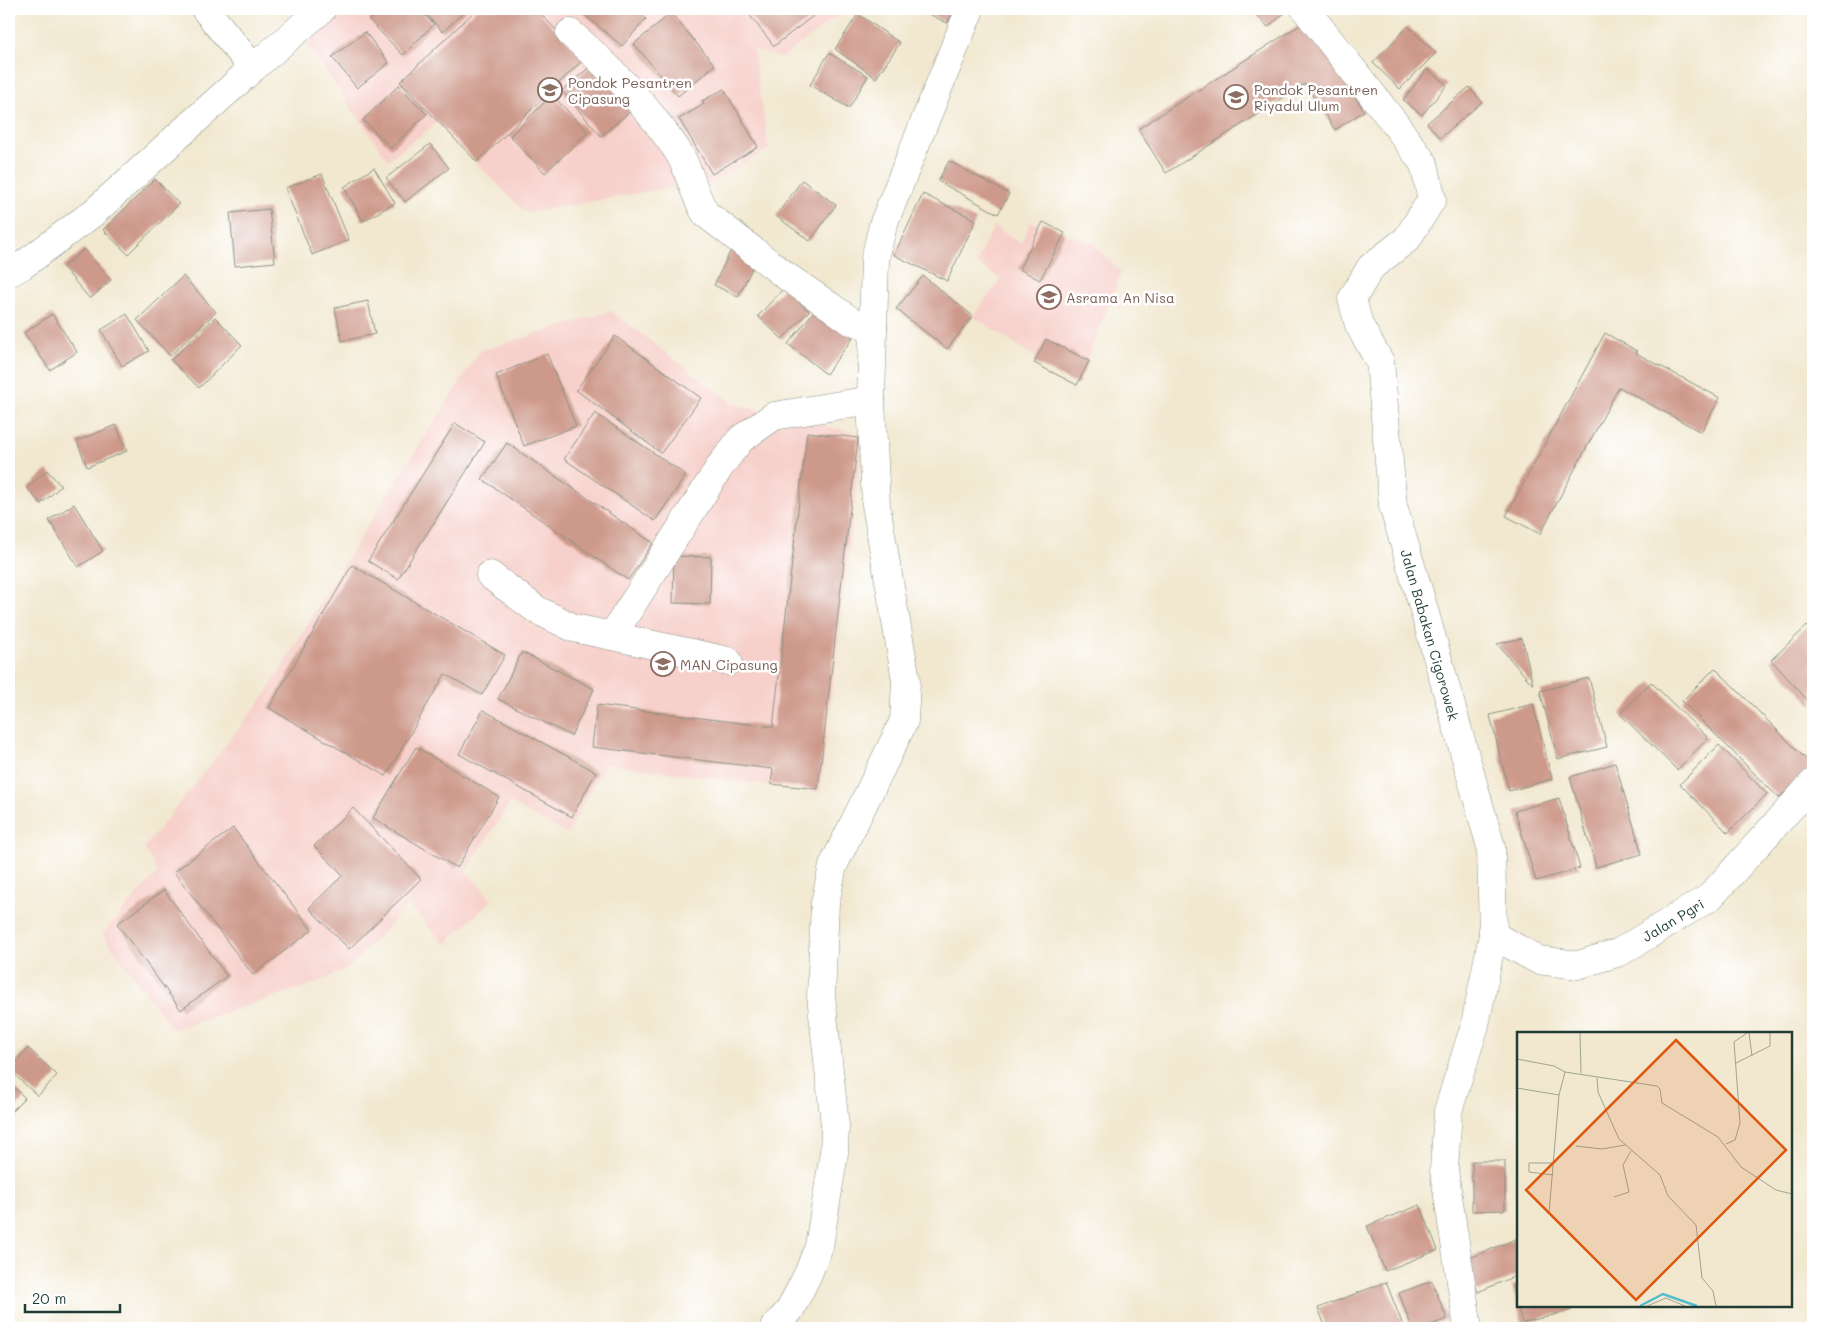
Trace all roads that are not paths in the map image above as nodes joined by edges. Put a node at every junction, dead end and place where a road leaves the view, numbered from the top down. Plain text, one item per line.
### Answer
1 (205, 9) edge
2 (322, 9) edge
3 (970, 9) edge
4 (1305, 9) edge
5 (570, 33) dead end
6 (253, 68) junction
7 (9, 273) edge
8 (873, 327) junction
9 (871, 400) junction
10 (490, 575) dead end
11 (612, 636) junction
12 (728, 661) dead end
13 (1813, 783) edge
14 (1493, 935) junction
15 (774, 1328) edge
16 (1468, 1328) edge

1 - 6 street
2 - 6 street
3 - 8 street
4 - 14 street, Jalan Babakan Cigorowek
5 - 8 street
6 - 7 street
8 - 9 street
9 - 11 street
9 - 15 street
10 - 11 street
11 - 12 street
13 - 14 street, Jalan Pgri
14 - 16 street, Jalan Babakan Cigorowek

